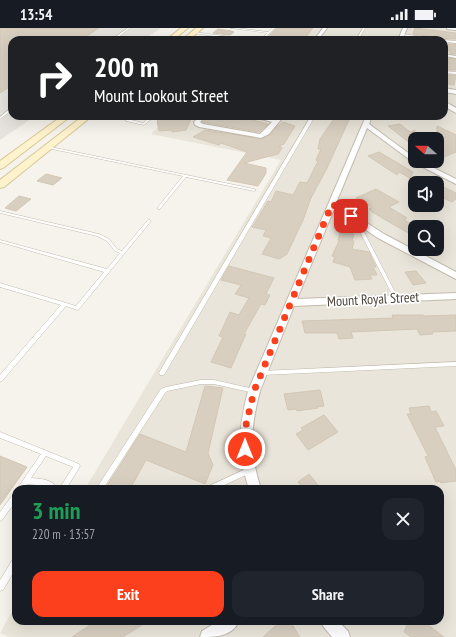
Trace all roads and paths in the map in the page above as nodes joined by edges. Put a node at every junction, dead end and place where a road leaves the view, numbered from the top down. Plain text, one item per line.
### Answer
1 (129, 28) edge
2 (185, 28) edge
3 (200, 28) edge
4 (232, 28) edge
5 (273, 28) edge
6 (449, 28) edge
7 (456, 29) edge
8 (194, 33) junction
9 (268, 33) junction
10 (118, 36) edge
11 (174, 36) edge
12 (190, 36) edge
13 (216, 36) edge
14 (265, 36) edge
15 (62, 120) edge
16 (83, 120) edge
17 (127, 120) edge
18 (149, 120) edge
19 (200, 120) edge
20 (271, 120) edge
21 (310, 120) edge
22 (367, 120) edge
23 (275, 121) joint
24 (365, 124) junction
25 (47, 148) junction
26 (408, 156) edge
27 (0, 166) edge
28 (429, 168) edge
29 (184, 177) junction
30 (456, 182) edge
31 (0, 185) edge
32 (254, 190) dead end
33 (332, 204) junction
34 (159, 208) dead end
35 (0, 212) edge
36 (149, 221) dead end
37 (360, 222) junction
38 (0, 241) edge
39 (122, 252) junction
40 (107, 272) junction
41 (456, 276) edge
42 (0, 285) edge
43 (456, 296) edge
44 (396, 298) junction
45 (291, 303) junction
46 (65, 304) junction
47 (456, 364) edge
48 (162, 373) dead end
49 (262, 373) junction
50 (0, 379) edge
51 (254, 391) junction
52 (0, 435) edge
53 (45, 453) junction
54 (248, 471) junction
55 (26, 481) junction
56 (23, 485) edge
57 (50, 485) edge
58 (65, 485) edge
59 (102, 485) edge
60 (218, 485) edge
61 (253, 485) edge
62 (12, 501) edge
63 (0, 518) edge
64 (12, 568) edge
65 (0, 587) edge
66 (225, 625) edge
67 (332, 625) edge
68 (208, 637) edge
69 (342, 637) edge

1 - 10 lane
2 - 11 main road
3 - 8 main road
4 - 9 lane
5 - 9 lane
6 - 7 street
8 - 12 main road
8 - 13 lane
9 - 14 lane
15 - 27 main road
16 - 25 main road
17 - 18 lane
19 - 23 street
20 - 23 street
21 - 48 lane
22 - 24 street
24 - 26 street
24 - 33 street
25 - 29 lane
25 - 31 main road
28 - 30 street
29 - 32 lane
29 - 34 lane
33 - 37 street
33 - 45 street
35 - 39 lane
36 - 39 lane
37 - 41 street
37 - 44 lane
38 - 40 lane
39 - 40 lane
40 - 46 lane
42 - 46 lane
43 - 44 street, Mount Royal Street
44 - 45 street, Mount Royal Street
45 - 49 street
46 - 50 lane
47 - 49 lane
49 - 51 street
51 - 54 street
51 - 59 lane
52 - 53 lane
53 - 55 lane
53 - 58 lane
54 - 60 lane
54 - 61 street
55 - 56 lane
55 - 57 lane
62 - 63 lane
64 - 65 lane
66 - 68 street
67 - 69 street

